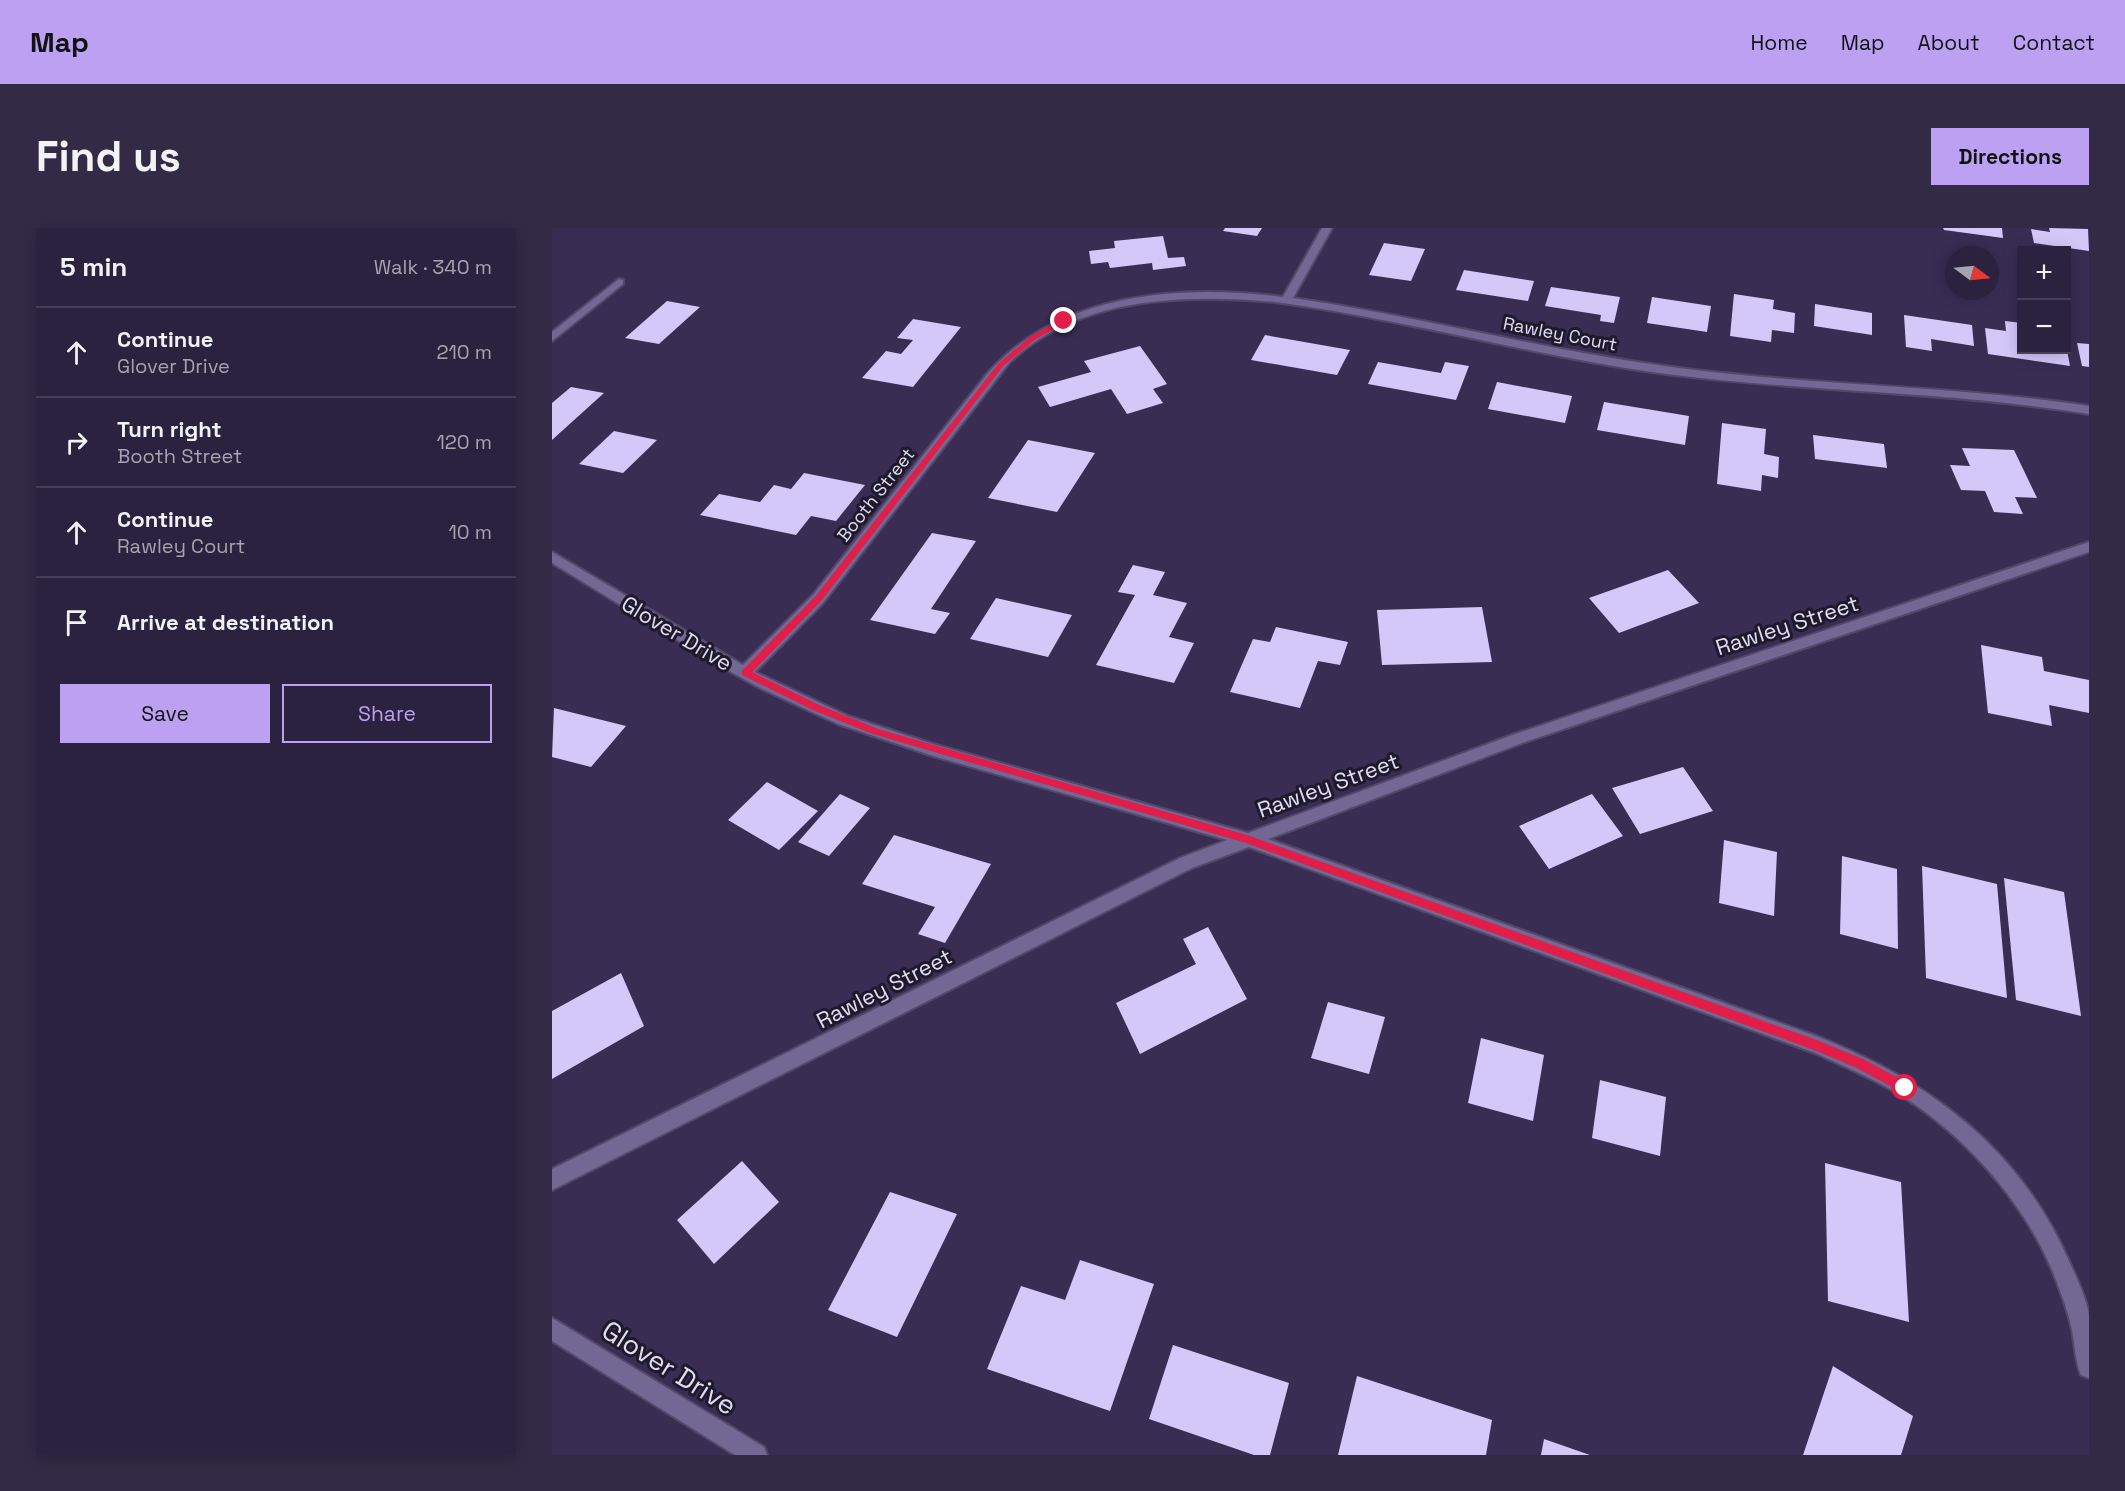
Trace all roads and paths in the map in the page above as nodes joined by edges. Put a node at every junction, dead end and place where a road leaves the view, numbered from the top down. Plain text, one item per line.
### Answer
1 (1328, 228) edge
2 (619, 282) dead end
3 (1287, 300) junction
4 (1033, 337) joint
5 (552, 338) edge
6 (2089, 410) edge
7 (2089, 548) edge
8 (552, 557) edge
9 (745, 673) junction
10 (1247, 839) junction
11 (552, 1180) edge
12 (552, 1329) edge
13 (2089, 1361) edge
14 (756, 1455) edge

1 - 3 street
2 - 5 street
3 - 4 street, Rawley Court
3 - 6 street, Rawley Court
4 - 9 street, Booth Street
7 - 10 street, Rawley Street
8 - 9 street, Glover Drive
9 - 10 street, Glover Drive
10 - 11 street, Rawley Street
10 - 13 street, Glover Drive
12 - 14 street, Glover Drive

